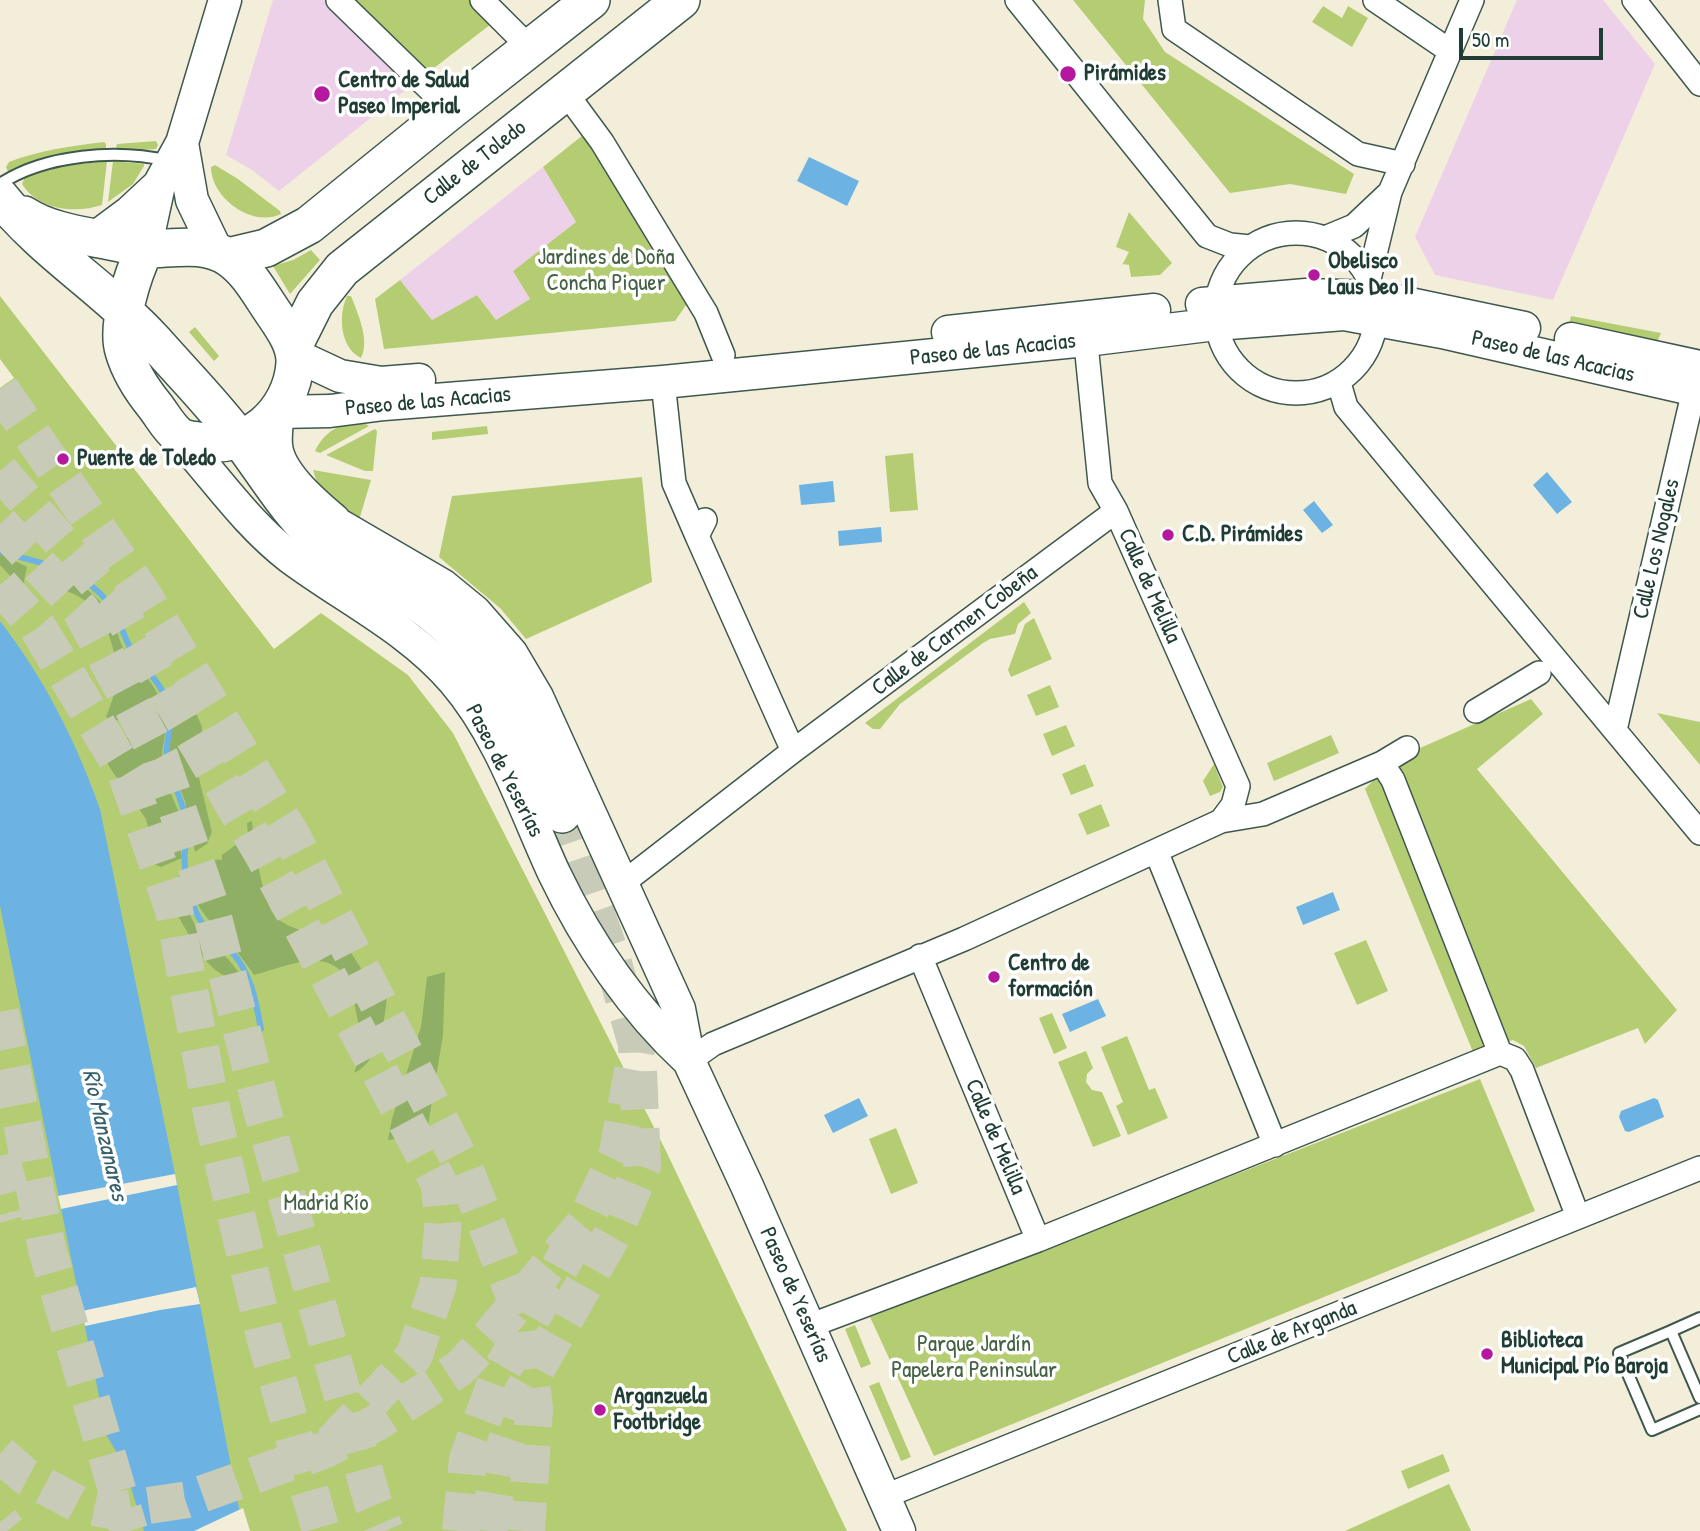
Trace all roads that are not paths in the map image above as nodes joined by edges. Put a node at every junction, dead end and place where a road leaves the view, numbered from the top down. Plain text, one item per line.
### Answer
1 (225, 0) edge
2 (338, 0) edge
3 (482, 0) edge
4 (591, 0) edge
5 (681, 0) edge
6 (1017, 0) edge
7 (1170, 0) edge
8 (1375, 0) edge
9 (1472, 0) edge
10 (1634, 0) edge
11 (530, 48) junction
12 (1450, 51) junction
13 (1700, 84) edge
14 (566, 93) junction
15 (451, 110) junction
16 (171, 163) junction
17 (1403, 164) junction
18 (1390, 192) junction
19 (1, 195) edge
20 (95, 237) junction
21 (1325, 238) junction
22 (1250, 247) junction
23 (145, 249) junction
24 (222, 254) junction
25 (1374, 298) junction
26 (125, 312) junction
27 (1216, 313) junction
28 (1085, 329) junction
29 (294, 351) junction
30 (723, 355) junction
31 (1698, 379) edge
32 (663, 382) junction
33 (1339, 383) junction
34 (278, 412) junction
35 (179, 437) junction
36 (240, 439) junction
37 (279, 493) junction
38 (1116, 511) junction
39 (334, 520) junction
40 (1539, 673) dead end
41 (1476, 711) dead end
42 (1615, 730) junction
43 (1407, 748) dead end
44 (793, 751) junction
45 (1382, 763) junction
46 (562, 814) tunnel mouth
47 (1222, 821) junction
48 (1700, 834) edge
49 (1156, 852) junction
50 (623, 883) junction
51 (920, 957) junction
52 (1500, 1053) junction
53 (689, 1061) junction
54 (1275, 1145) junction
55 (1700, 1168) edge
56 (1578, 1217) junction
57 (1038, 1240) junction
58 (1700, 1318) edge
59 (809, 1326) junction
60 (1671, 1331) junction
61 (1700, 1398) edge
62 (1700, 1409) edge
63 (883, 1497) junction
64 (899, 1531) edge

1 - 16 main road
2 - 15 street
3 - 11 street
4 - 11 main road
5 - 14 main road, Calle de Toledo
6 - 22 street
7 - 17 street
8 - 12 street
9 - 12 street
10 - 13 street
11 - 15 main road
12 - 17 street
14 - 29 main road, Calle de Toledo
14 - 30 street
15 - 24 main road
16 - 19 lane
16 - 20 main road
16 - 23 main road
16 - 24 main road
17 - 18 street
18 - 21 street
18 - 25 street
19 - 20 main road
19 - 26 main road, Paseo de Yeserías
20 - 23 main road
21 - 22 street
21 - 25 street
22 - 27 street
23 - 24 main road
23 - 26 main road
24 - 29 main road
25 - 27 main road, Paseo de las Acacias
25 - 31 main road, Paseo de las Acacias
25 - 33 street
26 - 35 main road
26 - 36 main road, Paseo de Yeserías
27 - 28 main road, Paseo de las Acacias
27 - 33 street
28 - 30 main road, Paseo de las Acacias
28 - 32 main road, Paseo de las Acacias
28 - 38 street, Calle de Melilla
29 - 30 main road, Paseo de las Acacias
29 - 34 main road, Calle de Toledo
31 - 42 street, Calle Los Nogales
32 - 34 main road, Paseo de las Acacias
32 - 44 street
33 - 42 street
34 - 36 main road
34 - 39 main road, Paseo de Yeserías
35 - 36 main road
35 - 53 main road, Paseo de Yeserías
36 - 37 main road, Paseo de Yeserías
37 - 39 main road, Paseo de Yeserías
37 - 46 main road, Paseo de Yeserías
38 - 44 street, Calle de Carmen Cobeña
38 - 47 street, Calle de Melilla
39 - 50 main road, Paseo de Yeserías
40 - 41 street
42 - 48 street
43 - 45 street
44 - 50 street, Calle de Carmen Cobeña
45 - 47 street
45 - 52 street
47 - 49 street
49 - 51 street
49 - 54 street
50 - 53 main road, Paseo de Yeserías
51 - 53 street
51 - 57 street, Calle de Melilla
52 - 54 street
52 - 56 street
53 - 59 main road, Paseo de Yeserías
54 - 57 street
55 - 56 street, Calle de Arganda
56 - 63 street, Calle de Arganda
57 - 59 street
58 - 60 lane
59 - 63 main road, Paseo de Yeserías
60 - 61 lane
60 - 62 lane
63 - 64 main road, Paseo de Yeserías

